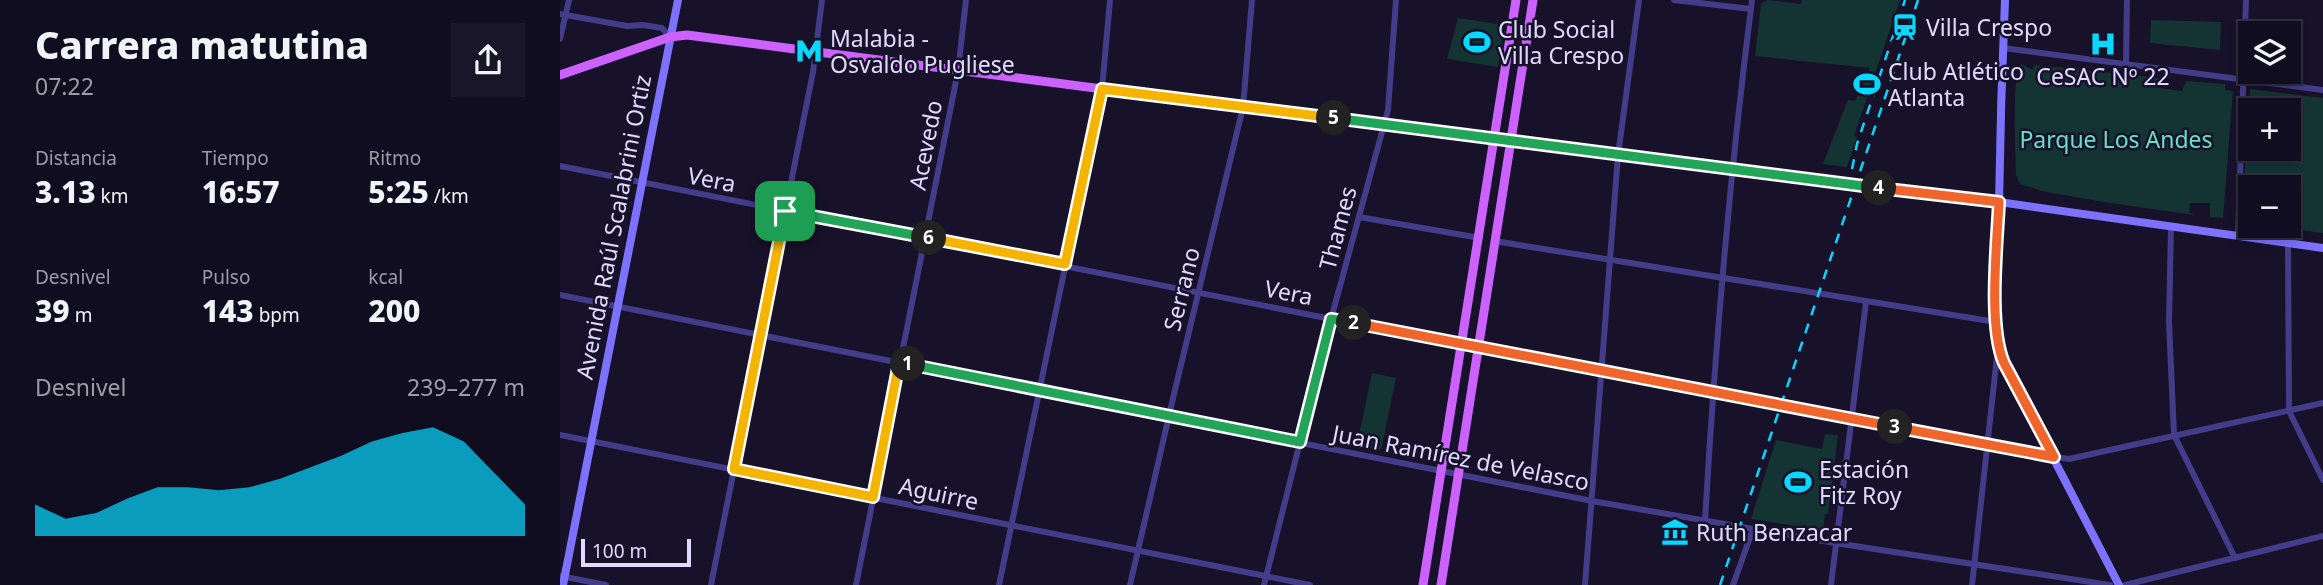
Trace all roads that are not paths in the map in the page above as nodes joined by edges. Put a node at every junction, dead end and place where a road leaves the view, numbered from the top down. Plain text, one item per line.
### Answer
1 (569, 0) edge
2 (678, 0) edge
3 (822, 0) edge
4 (966, 0) edge
5 (1110, 0) edge
6 (1252, 0) edge
7 (1396, 0) edge
8 (1516, 0) edge
9 (1533, 0) edge
10 (1639, 0) edge
11 (1674, 0) edge
12 (1752, 0) edge
13 (2005, 0) edge
14 (2127, 0) edge
15 (2246, 0) edge
16 (1751, 9) junction
17 (563, 15) edge
18 (2245, 21) edge
19 (670, 37) junction
20 (560, 39) edge
21 (2003, 48) junction
22 (817, 52) junction
23 (2126, 64) junction
24 (958, 71) junction
25 (560, 75) edge
26 (2238, 78) edge
27 (2243, 84) edge
28 (2279, 84) edge
29 (1102, 89) junction
30 (2323, 90) edge
31 (1243, 107) junction
32 (1384, 124) junction
33 (1493, 139) junction
34 (1511, 142) junction
35 (1618, 155) junction
36 (560, 166) edge
37 (1732, 170) junction
38 (2240, 175) edge
39 (642, 183) junction
40 (1999, 202) junction
41 (785, 211) junction
42 (1359, 217) junction
43 (2171, 228) junction
44 (925, 237) junction
45 (2238, 237) edge
46 (1480, 238) junction
47 (2246, 238) edge
48 (1494, 241) junction
49 (2288, 243) junction
50 (2323, 248) edge
51 (1610, 260) junction
52 (1065, 264) junction
53 (1723, 278) junction
54 (1198, 292) junction
55 (560, 295) edge
56 (1866, 302) junction
57 (617, 307) junction
58 (1331, 319) junction
59 (1996, 322) junction
60 (761, 334) junction
61 (1463, 344) junction
62 (1479, 347) junction
63 (1998, 347) junction
64 (899, 363) junction
65 (1602, 371) junction
66 (1040, 391) junction
67 (1712, 393) junction
68 (2323, 404) edge
69 (2289, 411) junction
70 (1169, 417) junction
71 (1850, 419) junction
72 (560, 435) edge
73 (2174, 435) junction
74 (590, 442) junction
75 (1300, 442) junction
76 (1987, 444) junction
77 (2054, 457) junction
78 (734, 469) junction
79 (1441, 472) junction
80 (1456, 475) junction
81 (2323, 480) edge
82 (873, 497) junction
83 (1592, 501) junction
84 (1705, 521) junction
85 (1010, 526) junction
86 (1753, 529) junction
87 (2323, 536) edge
88 (1835, 543) junction
89 (1138, 550) junction
90 (2235, 558) junction
91 (1974, 564) junction
92 (1266, 576) junction
93 (562, 579) edge
94 (606, 585) edge
95 (711, 585) edge
96 (856, 585) edge
97 (999, 585) edge
98 (1130, 585) edge
99 (1264, 585) edge
100 (1310, 585) edge
101 (1423, 585) edge
102 (1441, 585) edge
103 (1586, 585) edge
104 (1733, 585) edge
105 (1831, 585) edge
106 (1972, 585) edge
107 (2110, 585) edge
108 (2119, 585) edge
109 (2125, 585) edge

1 - 17 street
2 - 19 main road, Avenida Raúl Scalabrini Ortiz
3 - 22 street
4 - 24 street, Acevedo
5 - 29 street
6 - 31 street, Serrano
7 - 32 street, Thames
8 - 33 main road
9 - 34 main road
10 - 35 street
11 - 16 street
12 - 16 street
13 - 21 main road
14 - 23 street
15 - 18 street
16 - 37 street
17 - 19 street
17 - 20 street
19 - 22 main road
19 - 25 main road
19 - 39 main road, Avenida Raúl Scalabrini Ortiz
21 - 23 street
21 - 40 main road
22 - 24 main road
22 - 41 street
23 - 26 street
24 - 29 main road
24 - 44 street, Acevedo
27 - 38 street
28 - 30 street
29 - 31 main road
29 - 52 street
31 - 32 main road
31 - 54 street, Serrano
32 - 33 main road
32 - 42 street, Thames
33 - 34 main road
33 - 46 main road
34 - 35 main road
34 - 48 main road
35 - 37 main road
35 - 51 street
36 - 39 street, Vera
37 - 40 main road
37 - 53 street
39 - 41 street, Vera
39 - 57 main road, Avenida Raúl Scalabrini Ortiz
40 - 43 main road
40 - 59 main road
41 - 44 street, Vera
41 - 60 street
42 - 46 street
42 - 58 street, Thames
43 - 45 main road
43 - 73 street
44 - 52 street, Vera
44 - 64 street, Acevedo
46 - 61 main road
47 - 49 main road
48 - 51 street
48 - 62 main road
49 - 50 main road
49 - 69 street
51 - 53 street
51 - 65 street
52 - 54 street, Vera
52 - 66 street
53 - 56 street
53 - 67 street
54 - 58 street, Vera
54 - 70 street, Serrano
55 - 57 street, Juan Ramírez de Velasco
56 - 59 street
56 - 71 street
57 - 60 street, Juan Ramírez de Velasco
57 - 74 main road, Avenida Raúl Scalabrini Ortiz
58 - 61 street, Vera
58 - 75 street, Thames
59 - 63 main road
60 - 64 street, Juan Ramírez de Velasco
60 - 78 street
61 - 62 street, Vera
61 - 79 main road
62 - 65 street, Vera
62 - 80 main road
63 - 76 street
63 - 77 main road
64 - 66 street, Juan Ramírez de Velasco
64 - 82 street, Acevedo
65 - 67 street, Vera
65 - 83 street
66 - 70 street, Juan Ramírez de Velasco
66 - 85 street
67 - 71 street, Vera
67 - 84 street
68 - 69 street, Vera
69 - 73 street, Vera
69 - 81 street
70 - 75 street, Juan Ramírez de Velasco
70 - 89 street, Serrano
71 - 76 street, Vera
71 - 88 street
72 - 74 street, Aguirre
73 - 77 street, Vera
73 - 90 street
74 - 78 street, Aguirre
74 - 93 main road, Avenida Raúl Scalabrini Ortiz
75 - 79 street, Juan Ramírez de Velasco
75 - 92 street, Thames
76 - 77 street, Vera
76 - 91 street
77 - 108 main road
78 - 82 street, Aguirre
78 - 95 street
79 - 80 street, Juan Ramírez de Velasco
79 - 101 main road
80 - 83 street, Juan Ramírez de Velasco
80 - 102 main road
82 - 85 street, Aguirre
82 - 96 street, Acevedo
83 - 84 street, Juan Ramírez de Velasco
83 - 103 street
84 - 86 street, Juan Ramírez de Velasco
85 - 89 street, Aguirre
85 - 97 street
86 - 88 street, Juan Ramírez de Velasco
86 - 104 street
87 - 90 street
88 - 91 street, Juan Ramírez de Velasco
88 - 105 street
89 - 92 street, Aguirre
89 - 98 street, Serrano
90 - 109 street
91 - 106 street
91 - 107 street, Juan Ramírez de Velasco
92 - 99 street, Thames
92 - 100 street, Aguirre
93 - 94 street

